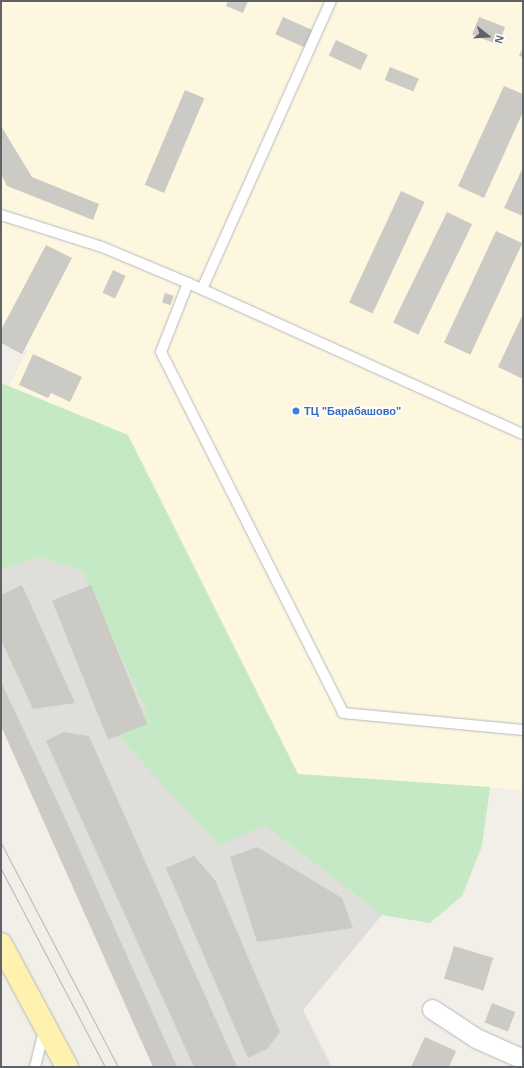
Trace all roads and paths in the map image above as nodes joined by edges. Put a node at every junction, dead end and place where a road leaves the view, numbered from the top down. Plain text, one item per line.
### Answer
1 (331, 1) edge
2 (1, 215) edge
3 (188, 283) junction
4 (202, 289) junction
5 (523, 434) edge
6 (523, 730) edge
7 (1, 944) edge
8 (432, 1010) dead end
9 (46, 1027) junction
10 (523, 1059) edge
11 (35, 1067) edge
12 (67, 1067) edge

1 - 4 lane
2 - 3 lane
3 - 4 lane
3 - 6 lane
4 - 5 lane
7 - 9 main road
8 - 10 street
9 - 11 lane
9 - 12 main road

